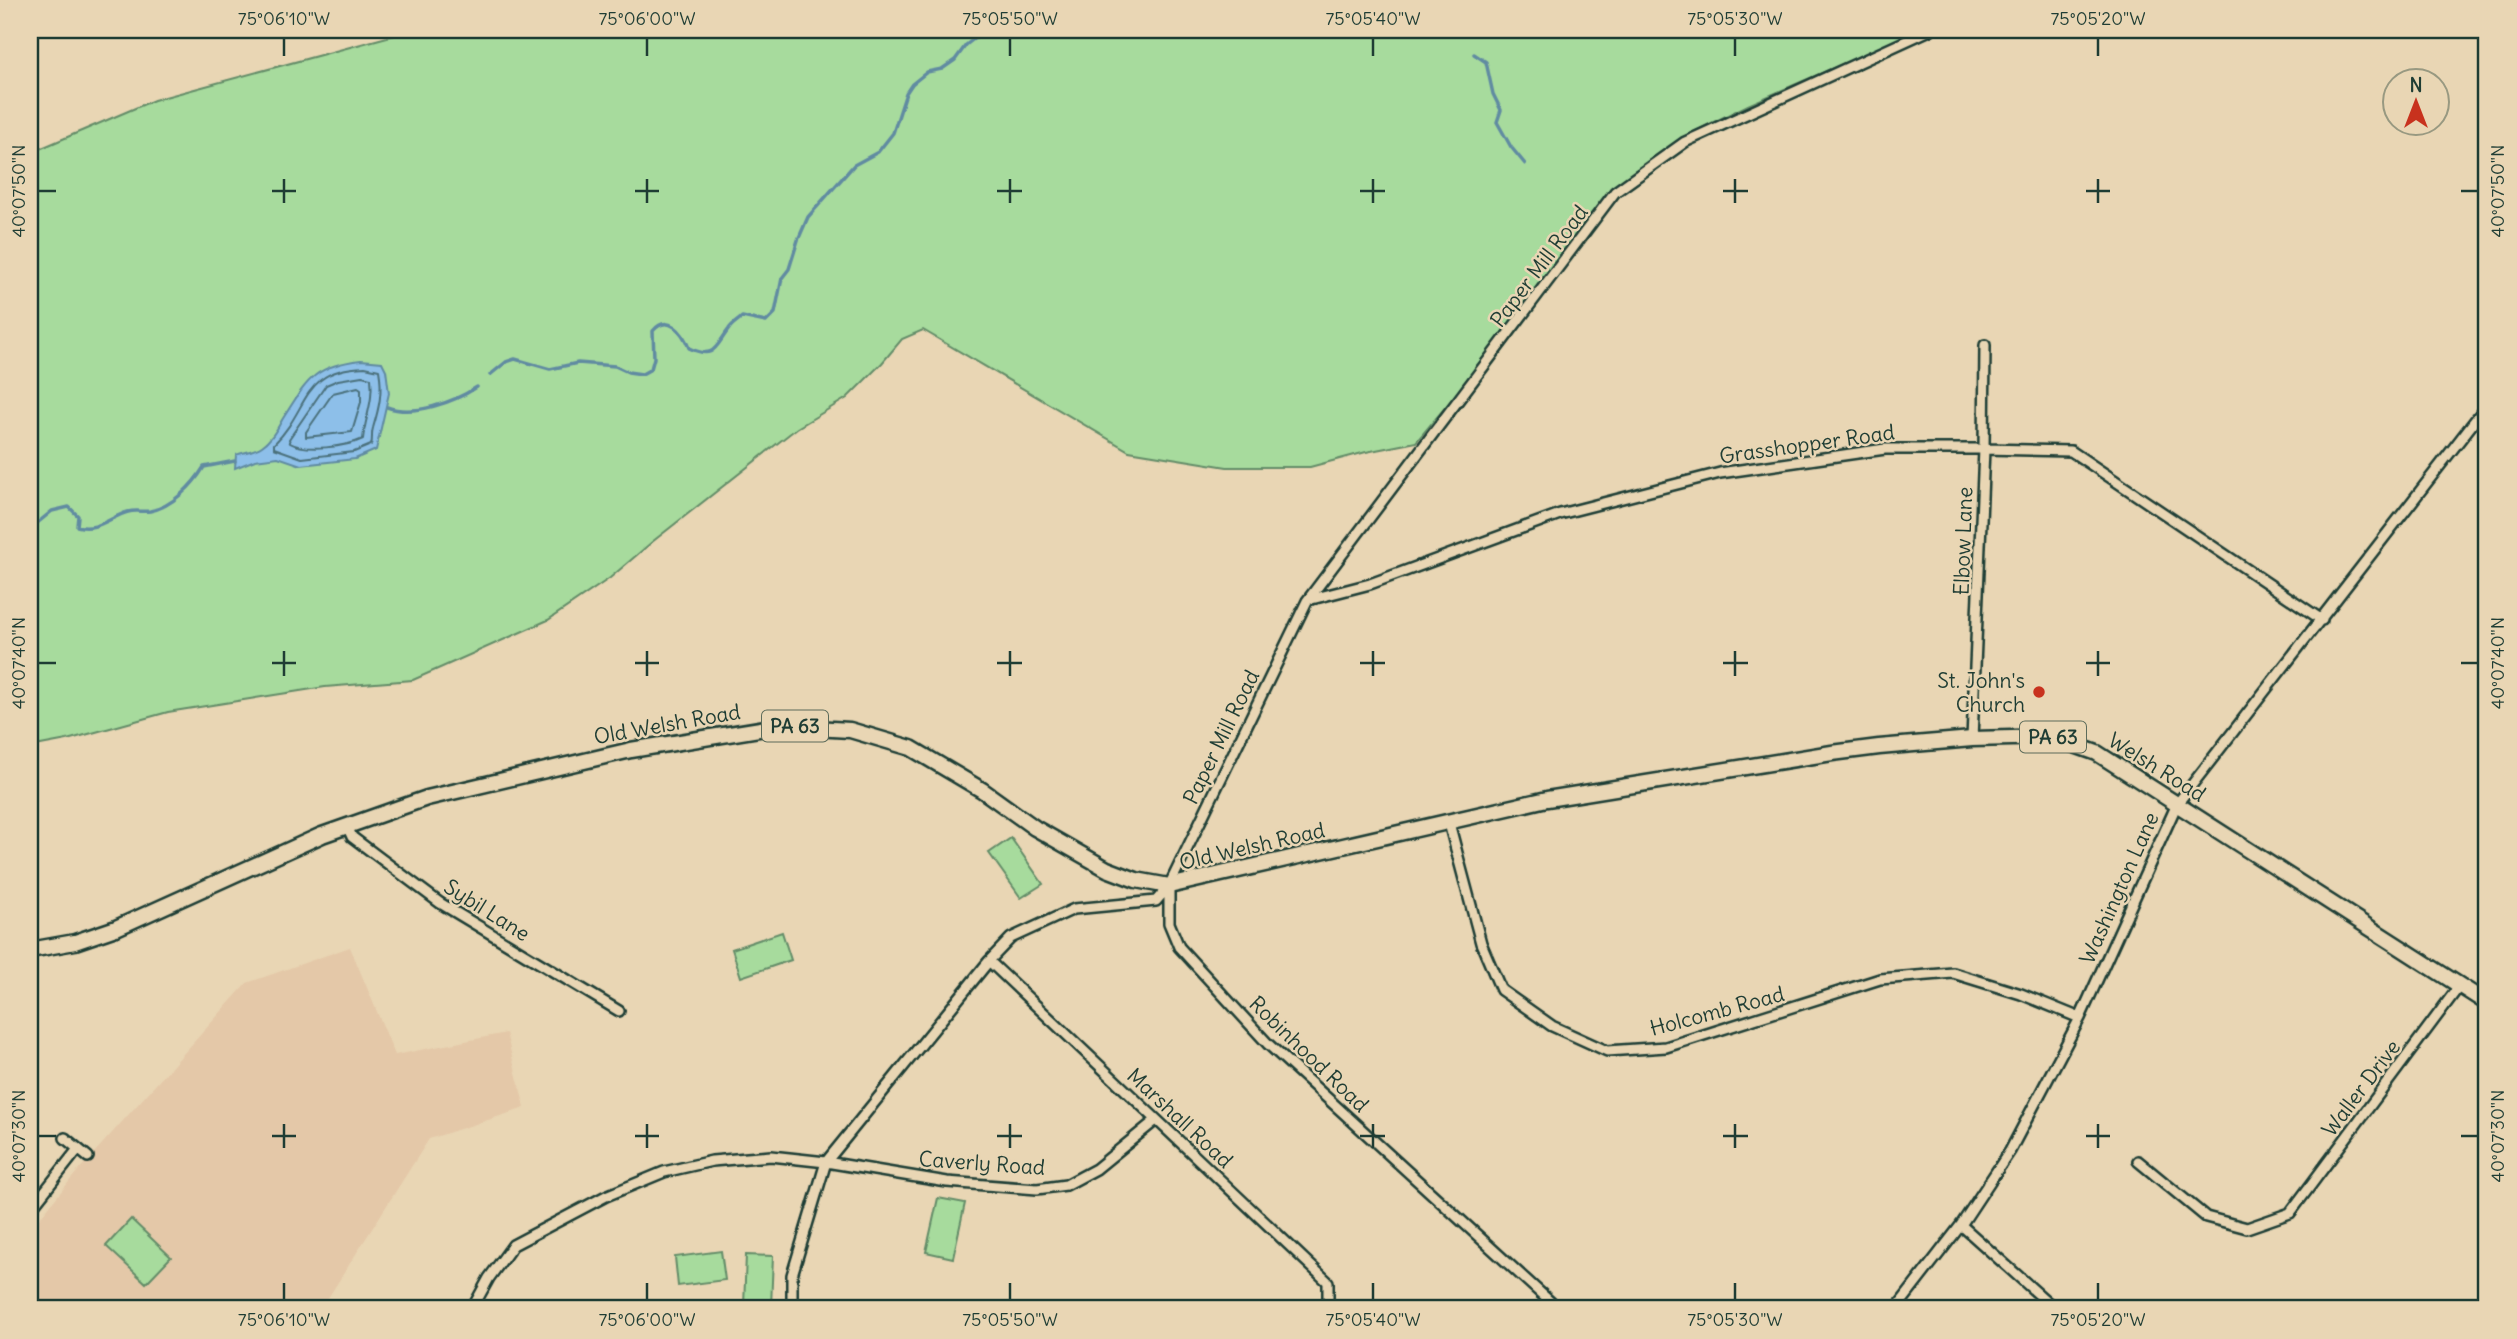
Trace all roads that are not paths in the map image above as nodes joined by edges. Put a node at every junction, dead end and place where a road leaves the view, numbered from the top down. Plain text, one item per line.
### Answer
1 (1930, 30) edge
2 (1985, 345) dead end
3 (2487, 405) edge
4 (1984, 449) junction
5 (1307, 601) junction
6 (2322, 620) junction
7 (1972, 739) junction
8 (1547, 799) joint
9 (2177, 804) junction
10 (1450, 823) junction
11 (347, 826) junction
12 (1169, 886) junction
13 (30, 950) edge
14 (989, 961) junction
15 (2460, 985) junction
16 (2487, 1003) edge
17 (619, 1011) dead end
18 (2080, 1018) junction
19 (1156, 1120) junction
20 (65, 1138) dead end
21 (78, 1149) junction
22 (88, 1157) dead end
23 (2138, 1161) dead end
24 (826, 1162) junction
25 (30, 1210) edge
26 (1961, 1225) junction
27 (472, 1309) edge
28 (792, 1309) edge
29 (1328, 1309) edge
30 (1558, 1309) edge
31 (1896, 1309) edge
32 (2055, 1309) edge

1 - 5 street, Paper Mill Road
2 - 4 street, Elbow Lane
3 - 6 street, Washington Lane
4 - 5 street, Grasshopper Road
4 - 6 street, Grasshopper Road
4 - 7 street, Elbow Lane
5 - 12 street, Paper Mill Road
6 - 9 street, Washington Lane
7 - 8 main road, Welsh Road / PA 63
7 - 9 main road, Welsh Road / PA 63
8 - 10 main road, Old Welsh Road / PA 63
9 - 15 main road, Welsh Road / PA 63
9 - 18 street, Washington Lane
10 - 12 main road, Old Welsh Road / PA 63
10 - 18 street, Holcomb Road
11 - 12 main road, Old Welsh Road / PA 63
11 - 13 main road, Old Welsh Road / PA 63
11 - 17 street, Sybil Lane
12 - 14 street
12 - 30 street, Robinhood Road
14 - 19 street, Marshall Road
14 - 24 street
15 - 16 main road, Welsh Road / PA 63
15 - 23 street, Waller Drive
18 - 26 street, Washington Lane
19 - 24 street, Caverly Road
19 - 29 street, Marshall Road
20 - 21 street
21 - 22 street
21 - 25 street
24 - 27 street
24 - 28 street
26 - 31 street, Washington Lane
26 - 32 street

